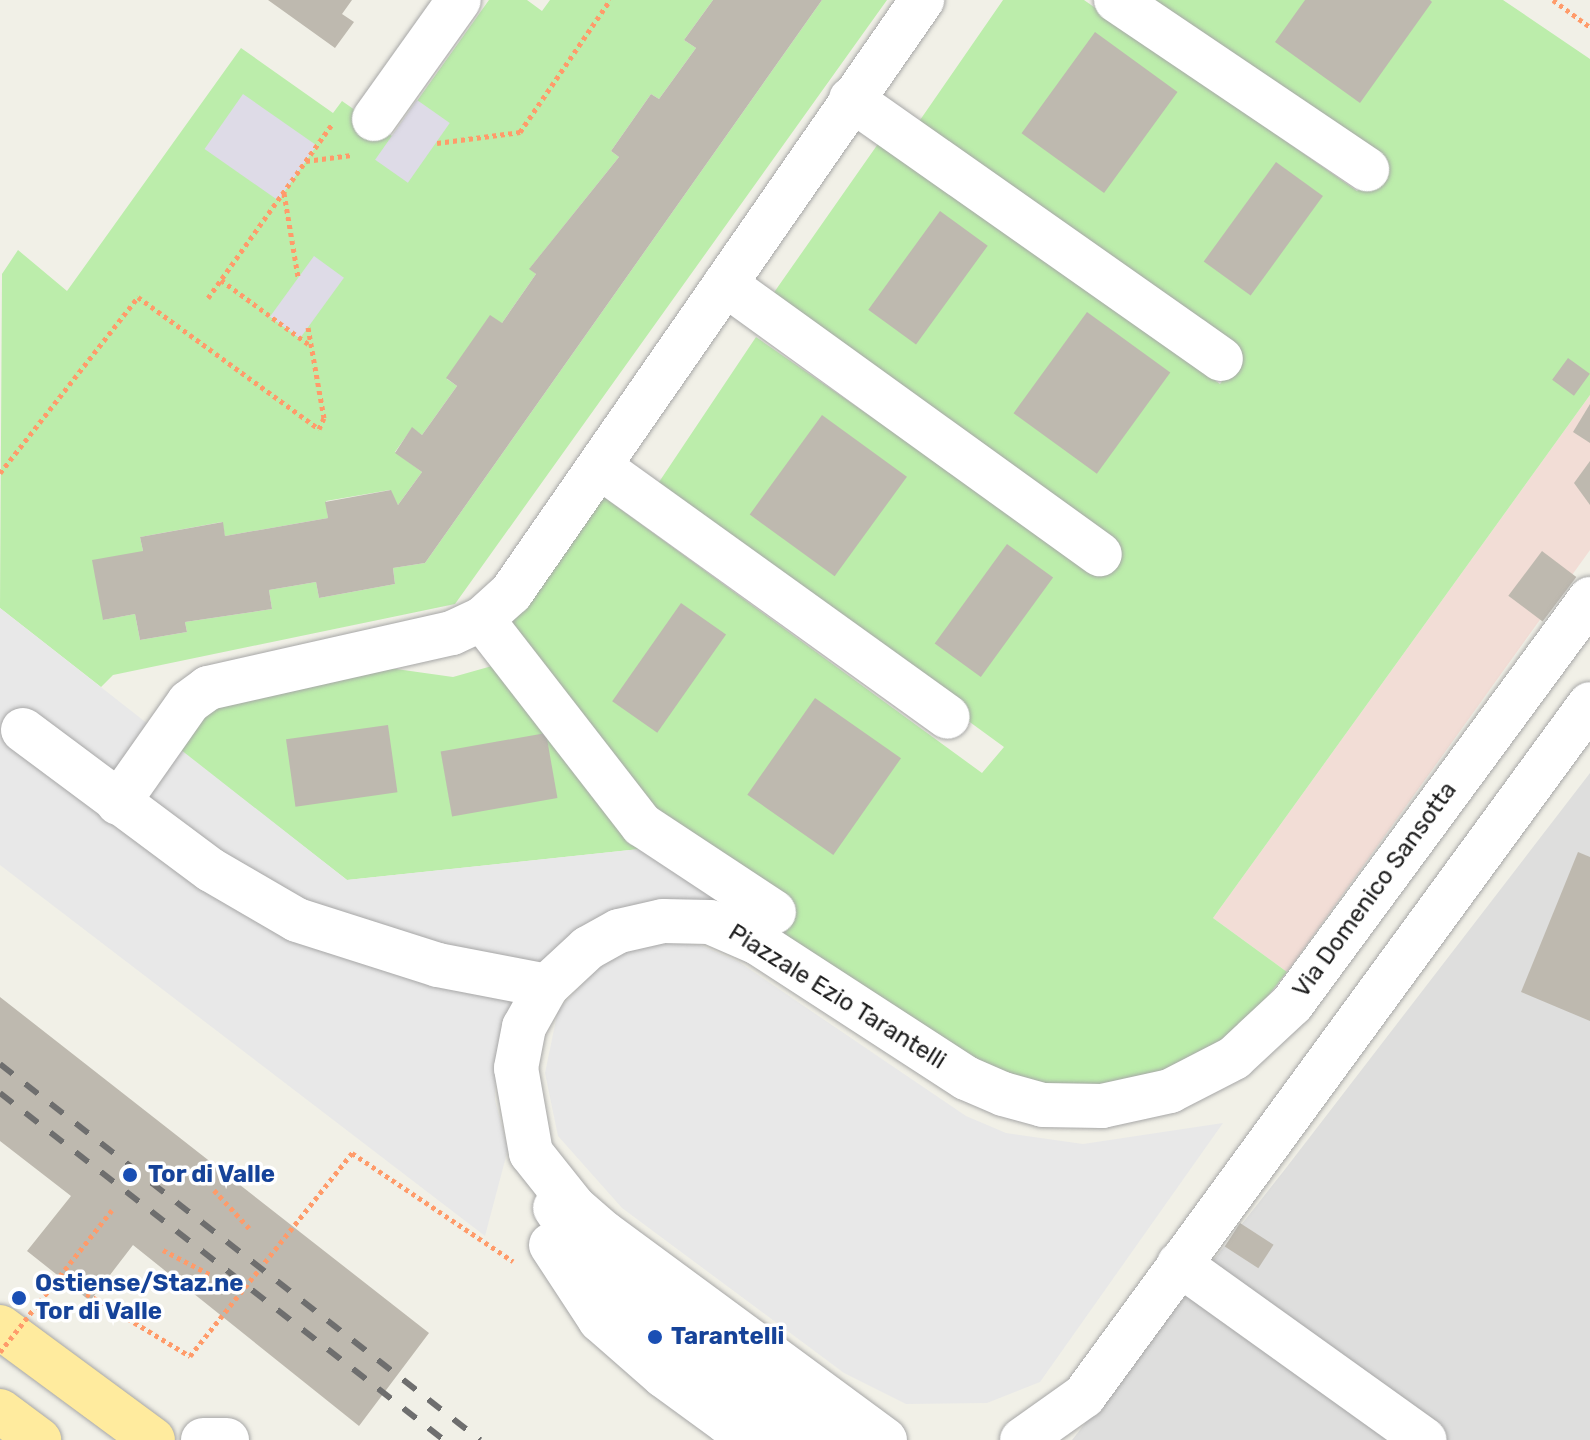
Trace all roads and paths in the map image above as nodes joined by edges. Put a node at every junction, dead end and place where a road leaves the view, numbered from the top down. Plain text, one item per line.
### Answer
1 (459, 0) edge
2 (610, 0) edge
3 (922, 0) edge
4 (1116, 0) edge
5 (1553, 0) edge
6 (1590, 27) edge
7 (851, 99) junction
8 (361, 127) junction
9 (437, 143) dead end
10 (306, 161) junction
11 (1367, 169) dead end
12 (284, 193) junction
13 (298, 277) dead end
14 (221, 280) junction
15 (725, 284) junction
16 (208, 298) dead end
17 (308, 327) dead end
18 (311, 347) junction
19 (1221, 359) dead end
20 (600, 467) junction
21 (0, 473) edge
22 (1100, 554) dead end
23 (1590, 599) edge
24 (482, 619) junction
25 (1590, 704) edge
26 (948, 717) dead end
27 (23, 730) dead end
28 (118, 803) junction
29 (774, 912) dead end
30 (547, 986) junction
31 (1102, 1106) joint
32 (531, 1153) junction
33 (214, 1190) dead end
34 (112, 1210) dead end
35 (249, 1228) dead end
36 (163, 1250) dead end
37 (1179, 1264) junction
38 (521, 1267) dead end
39 (211, 1275) dead end
40 (59, 1277) junction
41 (0, 1327) edge
42 (0, 1352) edge
43 (0, 1411) edge
44 (880, 1438) edge
45 (39, 1440) edge
46 (153, 1440) edge
47 (203, 1440) edge
48 (227, 1440) edge
49 (774, 1440) edge
50 (831, 1440) edge
51 (1022, 1440) edge
52 (1425, 1440) edge

1 - 8 street
2 - 9 path
3 - 7 street
4 - 11 street
5 - 6 path
7 - 15 street
7 - 19 street
8 - 10 path
8 - 10 path
10 - 12 path
12 - 13 path
12 - 14 path
14 - 16 path
14 - 18 path
15 - 20 street
15 - 22 street
17 - 18 path
18 - 21 path
20 - 24 street
20 - 26 street
23 - 31 street, Via Domenico Sansotta
24 - 28 street
24 - 29 street
25 - 37 street
27 - 28 street
28 - 30 street
30 - 31 street, Piazzale Ezio Tarantelli
30 - 32 street, Piazzale Ezio Tarantelli
32 - 44 street, Piazzale Ezio Tarantelli
32 - 49 street
33 - 35 path
34 - 40 path
36 - 39 path
37 - 51 street
37 - 52 street
38 - 40 path
40 - 42 path, bridge
41 - 46 main road
43 - 45 main road
44 - 50 street
47 - 48 street

